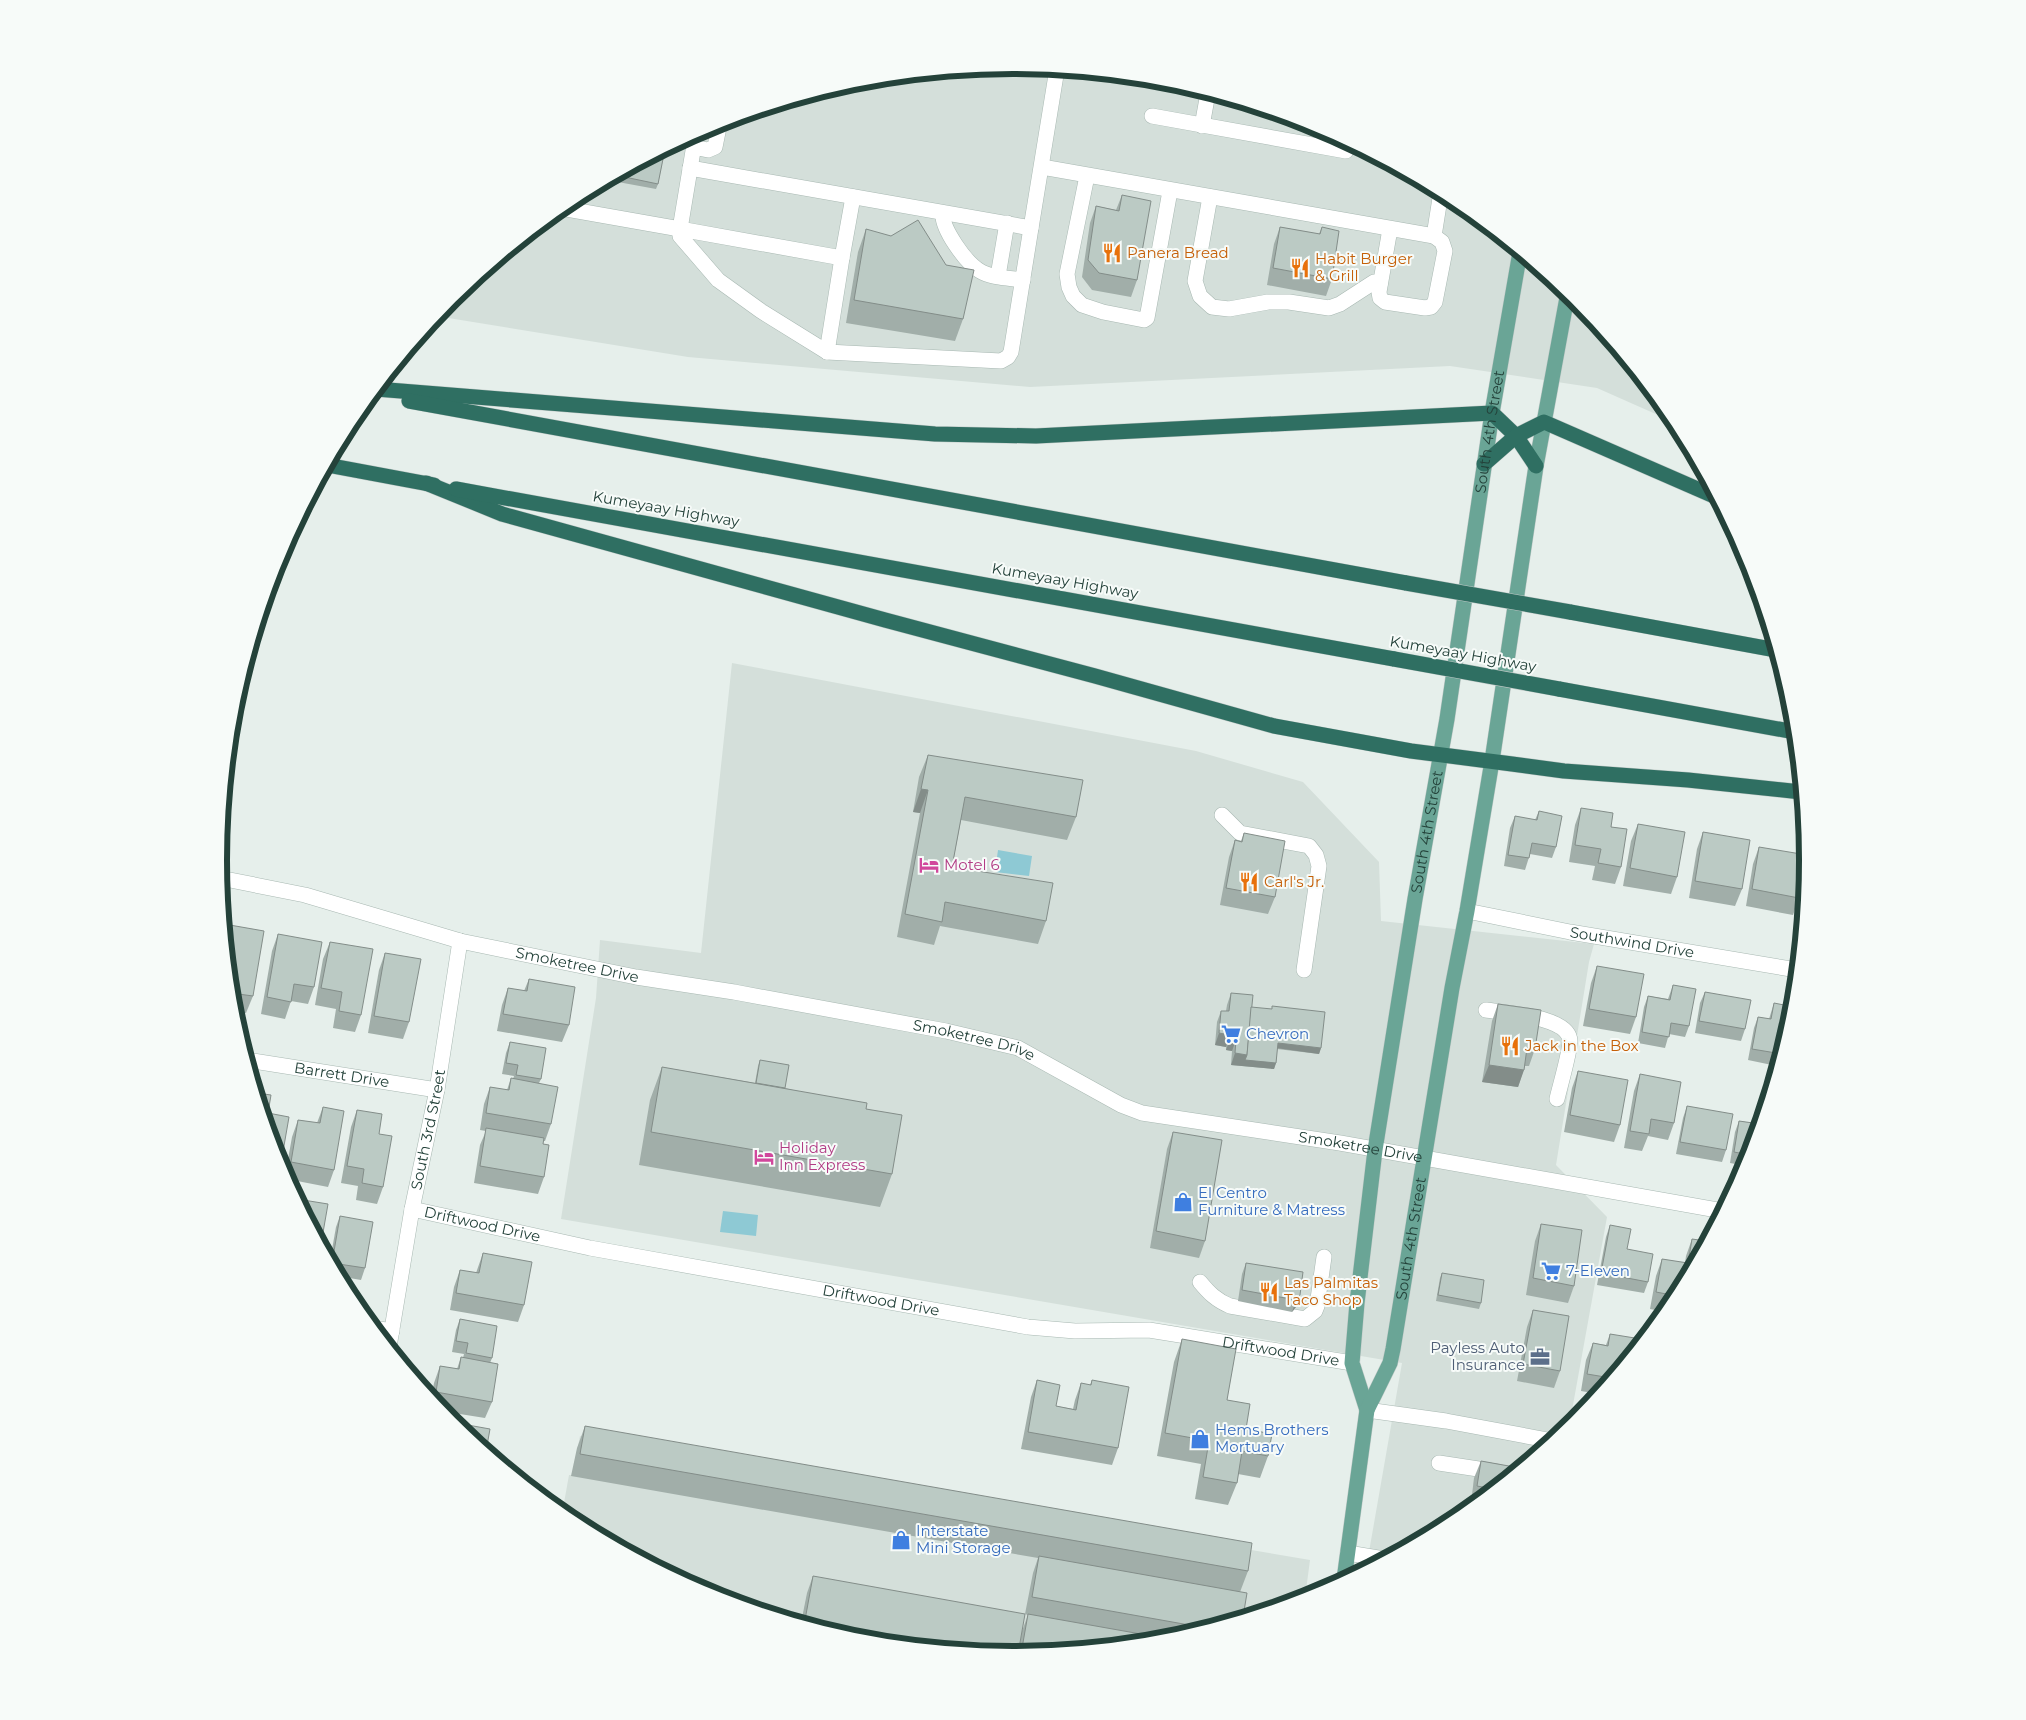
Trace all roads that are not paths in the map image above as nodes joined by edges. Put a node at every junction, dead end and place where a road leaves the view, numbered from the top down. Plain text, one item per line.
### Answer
1 (1056, 75) edge
2 (1207, 99) edge
3 (1152, 116) dead end
4 (1202, 126) junction
5 (718, 132) edge
6 (696, 141) edge
7 (694, 142) edge
8 (1346, 151) dead end
9 (1042, 167) junction
10 (690, 168) junction
11 (1086, 176) junction
12 (1170, 191) junction
13 (852, 197) junction
14 (1210, 197) junction
15 (1440, 200) edge
16 (571, 210) edge
17 (943, 212) junction
18 (1007, 224) junction
19 (1031, 228) junction
20 (680, 229) junction
21 (1390, 229) junction
22 (1434, 236) junction
23 (842, 258) junction
24 (1519, 259) edge
25 (998, 276) junction
26 (1023, 280) junction
27 (1380, 284) junction
28 (1566, 301) edge
29 (827, 352) junction
30 (383, 390) edge
31 (379, 395) edge
32 (1492, 413) junction
33 (1544, 422) junction
34 (1516, 436) junction
35 (1484, 464) junction
36 (333, 466) edge
37 (1536, 466) junction
38 (426, 483) junction
39 (1708, 494) edge
40 (1770, 649) edge
41 (1788, 731) edge
42 (1440, 755) junction
43 (1492, 761) junction
44 (1796, 792) edge
45 (1222, 815) dead end
46 (227, 879) edge
47 (1467, 911) junction
48 (460, 941) junction
49 (1792, 969) edge
50 (1304, 970) dead end
51 (1486, 1010) dead end
52 (254, 1061) edge
53 (437, 1090) junction
54 (1557, 1099) dead end
55 (1375, 1150) junction
56 (1424, 1158) junction
57 (412, 1209) junction
58 (1717, 1210) edge
59 (1324, 1257) dead end
60 (1200, 1282) dead end
61 (382, 1329) edge
62 (392, 1331) junction
63 (390, 1340) edge
64 (1352, 1362) junction
65 (1367, 1410) junction
66 (1544, 1439) edge
67 (1439, 1463) dead end
68 (1505, 1473) edge
69 (1348, 1553) junction
70 (1375, 1558) edge
71 (1345, 1572) edge

1 - 9 street
2 - 4 street
3 - 4 street
4 - 8 street
5 - 6 street
7 - 10 street
9 - 11 street
9 - 19 street
10 - 13 street
10 - 20 street
11 - 12 street
11 - 12 street
12 - 14 street
13 - 17 street
13 - 23 street
14 - 21 street
14 - 27 street
15 - 22 street
16 - 20 street
17 - 18 street
17 - 25 street
18 - 19 street
18 - 25 street
19 - 26 street
20 - 23 street
20 - 29 street
21 - 22 street
21 - 27 street
22 - 27 street
23 - 29 street
24 - 32 main road, South 4th Street
25 - 26 street
26 - 29 street
28 - 33 main road, South 4th Street
30 - 32 highway
31 - 40 highway, bridge
32 - 34 highway
32 - 35 main road, South 4th Street
33 - 34 highway
33 - 37 main road, South 4th Street
33 - 39 highway
34 - 35 highway
34 - 37 highway
35 - 42 main road, South 4th Street
36 - 38 highway, Kumeyaay Highway
37 - 43 main road, South 4th Street
38 - 41 highway, Kumeyaay Highway, bridge
38 - 42 highway
42 - 43 highway
42 - 55 main road, South 4th Street
43 - 44 highway
43 - 47 main road, South 4th Street
45 - 50 street
46 - 48 street, Smoketree Drive
47 - 49 street, Southwind Drive
47 - 56 main road, South 4th Street
48 - 53 street, South 3rd Street
48 - 55 street, Smoketree Drive
51 - 54 street
52 - 53 street, Barrett Drive
53 - 57 street, South 3rd Street
55 - 56 street, Smoketree Drive
55 - 64 main road, South 4th Street
56 - 58 street, Smoketree Drive
56 - 65 main road, South 4th Street
57 - 62 street, South 3rd Street
57 - 64 street, Driftwood Drive
59 - 60 street
61 - 62 street
62 - 63 street, South 3rd Street
64 - 65 main road, South 4th Street
65 - 66 street
65 - 69 main road, South 4th Street
67 - 68 street
69 - 70 street
69 - 71 main road, South 4th Street

